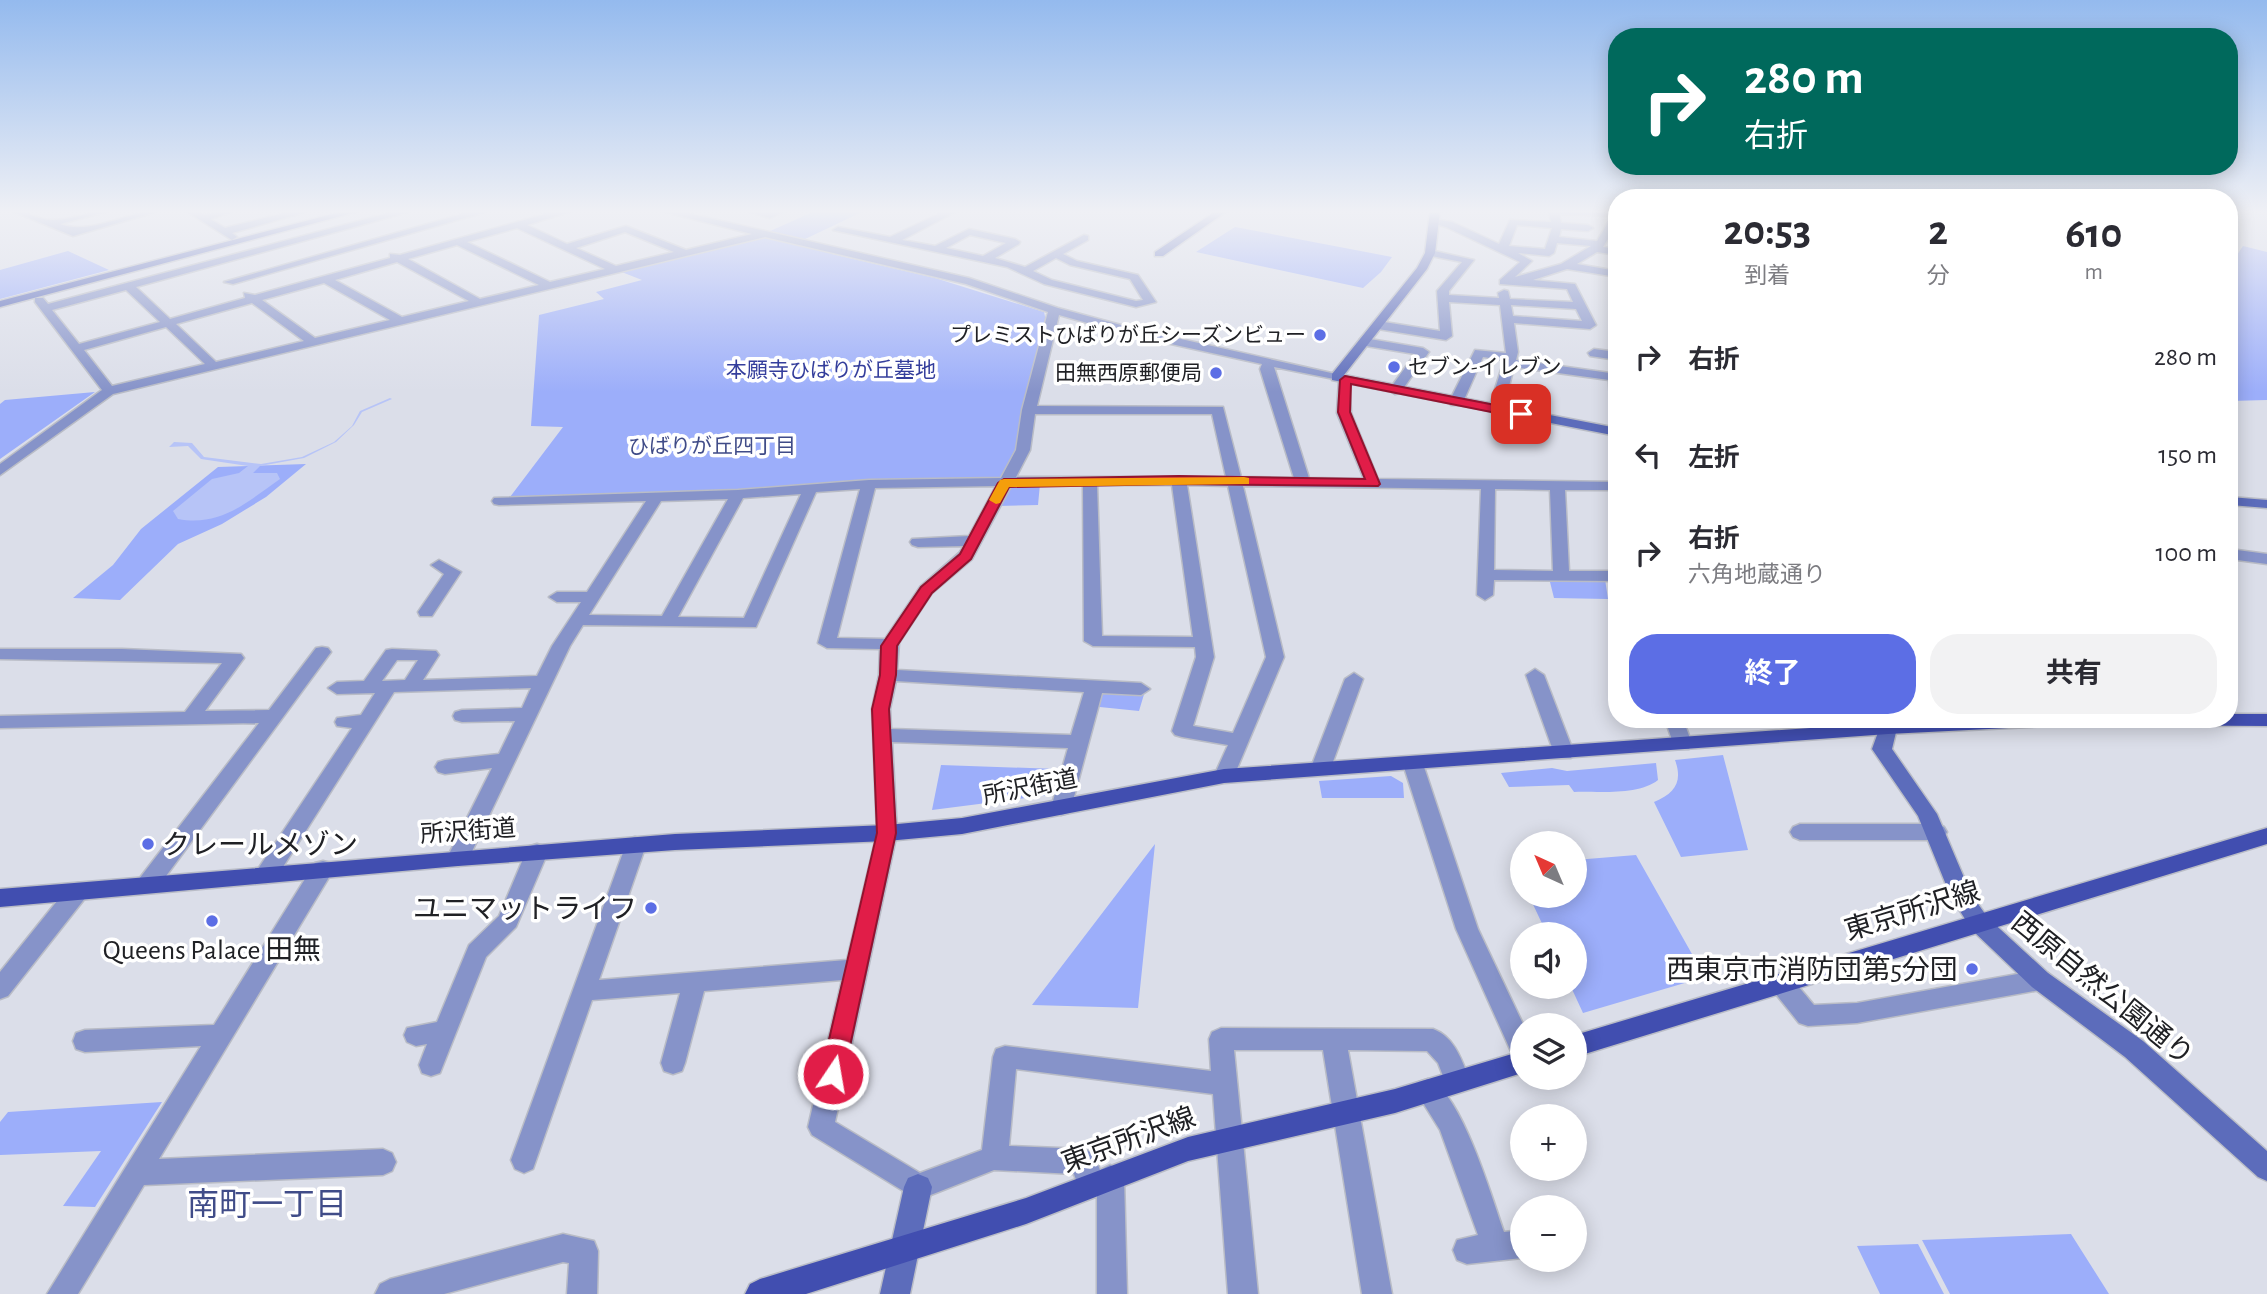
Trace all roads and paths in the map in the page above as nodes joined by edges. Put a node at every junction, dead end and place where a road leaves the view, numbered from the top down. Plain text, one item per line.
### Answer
1 (126, 271) edge
2 (182, 271) edge
3 (211, 271) edge
4 (267, 271) edge
5 (354, 271) edge
6 (422, 271) edge
7 (520, 271) edge
8 (604, 271) edge
9 (927, 271) edge
10 (1026, 271) edge
11 (1110, 271) edge
12 (1421, 271) edge
13 (1459, 271) edge
14 (1516, 271) edge
15 (1548, 271) edge
16 (326, 279) junction
17 (229, 282) junction
18 (1504, 282) junction
19 (1519, 282) junction
20 (548, 285) junction
21 (128, 286) junction
22 (35, 295) junction
23 (1443, 298) junction
24 (255, 299) junction
25 (478, 302) junction
26 (1505, 302) junction
27 (0, 304) edge
28 (1580, 306) junction
29 (46, 308) junction
30 (1054, 310) junction
31 (1508, 319) junction
32 (400, 321) junction
33 (168, 323) junction
34 (1378, 325) junction
35 (313, 342) junction
36 (1364, 342) junction
37 (76, 349) junction
38 (1594, 353) dead end
39 (1608, 355) edge
40 (1511, 360) junction
41 (1270, 362) junction
42 (214, 366) junction
43 (1608, 376) edge
44 (1341, 379) junction
45 (1395, 390) junction
46 (109, 391) junction
47 (1456, 402) junction
48 (1496, 409) junction
49 (1029, 410) junction
50 (1608, 430) edge
51 (0, 471) edge
52 (1179, 480) junction
53 (1236, 480) junction
54 (1090, 481) junction
55 (1004, 483) junction
56 (1303, 483) junction
57 (869, 484) junction
58 (1373, 484) junction
59 (1488, 485) junction
60 (1557, 485) junction
61 (1608, 486) edge
62 (811, 487) junction
63 (738, 494) junction
64 (657, 496) junction
65 (499, 501) dead end
66 (2238, 502) edge
67 (2267, 504) edge
68 (974, 541) junction
69 (918, 542) dead end
70 (2238, 555) edge
71 (2267, 559) edge
72 (439, 565) dead end
73 (1485, 575) junction
74 (1561, 576) junction
75 (1608, 576) edge
76 (1485, 595) dead end
77 (557, 597) dead end
78 (592, 597) junction
79 (426, 612) dead end
80 (577, 620) junction
81 (667, 622) junction
82 (1202, 642) junction
83 (891, 644) junction
84 (322, 652) dead end
85 (0, 654) edge
86 (888, 675) junction
87 (1535, 675) dead end
88 (1354, 679) dead end
89 (544, 682) junction
90 (410, 686) junction
91 (379, 687) junction
92 (1094, 687) junction
93 (337, 688) dead end
94 (1141, 689) dead end
95 (528, 714) junction
96 (274, 716) junction
97 (462, 716) dead end
98 (188, 719) junction
99 (2238, 720) edge
100 (2267, 720) edge
101 (366, 721) junction
102 (0, 722) edge
103 (344, 722) dead end
104 (1677, 728) edge
105 (1848, 728) edge
106 (1889, 728) edge
107 (882, 735) junction
108 (1237, 740) junction
109 (1079, 741) junction
110 (1682, 744) junction
111 (1564, 753) junction
112 (505, 760) junction
113 (1413, 764) junction
114 (445, 767) dead end
115 (1320, 770) junction
116 (1224, 776) junction
117 (1061, 808) junction
118 (1800, 832) dead end
119 (1937, 832) junction
120 (887, 833) junction
121 (2267, 836) edge
122 (635, 845) junction
123 (537, 852) junction
124 (458, 858) junction
125 (323, 869) junction
126 (266, 875) junction
127 (147, 885) junction
128 (78, 891) junction
129 (0, 898) edge
130 (1980, 924) junction
131 (856, 970) junction
132 (2040, 980) junction
133 (695, 982) junction
134 (1779, 984) junction
135 (0, 989) edge
136 (584, 991) junction
137 (1510, 1022) edge
138 (445, 1031) junction
139 (221, 1035) junction
140 (416, 1035) dead end
141 (1334, 1040) junction
142 (85, 1041) dead end
143 (1587, 1042) edge
144 (673, 1063) dead end
145 (431, 1065) dead end
146 (1510, 1066) edge
147 (1457, 1081) junction
148 (1224, 1084) junction
149 (1428, 1090) junction
150 (1346, 1113) junction
151 (1229, 1138) junction
152 (994, 1158) junction
153 (524, 1160) dead end
154 (383, 1162) dead end
155 (2267, 1168) edge
156 (138, 1173) junction
157 (1100, 1181) junction
158 (918, 1187) junction
159 (1509, 1245) edge
160 (904, 1249) junction
161 (1467, 1250) dead end
162 (62, 1294) edge
163 (390, 1294) edge
164 (582, 1294) edge
165 (760, 1294) edge
166 (895, 1294) edge
167 (1112, 1294) edge
168 (1242, 1294) edge
169 (1377, 1294) edge

1 - 22 street
2 - 21 street
3 - 17 street
4 - 17 street
5 - 16 street
6 - 25 street
7 - 20 street
8 - 20 street
9 - 30 street
10 - 11 street
12 - 34 street
13 - 23 street
14 - 18 street
15 - 19 street
16 - 24 street
16 - 32 street
17 - 24 street
18 - 19 street
18 - 26 street
19 - 28 street
20 - 25 street
21 - 29 street
21 - 33 street
22 - 27 street
22 - 29 street
23 - 26 street
23 - 34 street
24 - 33 street
24 - 35 street
25 - 32 street
26 - 28 street
26 - 31 street
28 - 31 street
29 - 37 street
30 - 41 street
30 - 49 street
31 - 40 street
32 - 35 street
33 - 37 street
33 - 42 street
34 - 36 street
35 - 42 street
36 - 44 street
36 - 45 street
37 - 46 street
38 - 39 street
40 - 43 street
40 - 47 street
40 - 48 street
41 - 44 street
41 - 56 street
42 - 46 street
44 - 45 street
44 - 58 street
45 - 47 street
46 - 51 street
47 - 48 street
48 - 50 street
49 - 53 street
49 - 55 street
52 - 53 street
52 - 54 street
52 - 82 street
53 - 56 street
53 - 108 street
54 - 55 street
54 - 82 street
55 - 57 street
55 - 68 street
56 - 58 street
57 - 62 street
57 - 83 street
58 - 59 street
59 - 60 street
59 - 73 street
60 - 61 street
60 - 74 street
62 - 63 street
62 - 81 street
63 - 64 street
63 - 81 street
64 - 65 street
64 - 78 street
66 - 67 street
68 - 69 street
68 - 83 street
70 - 71 street
72 - 79 street
73 - 74 street
73 - 76 street
74 - 75 street
77 - 78 street
78 - 80 street
80 - 81 street
80 - 89 street
82 - 108 street
83 - 86 street
84 - 96 street
85 - 98 street
86 - 92 street
86 - 107 street
87 - 111 street
88 - 115 street
89 - 90 street
89 - 95 street
90 - 91 street
90 - 91 street
91 - 93 street
91 - 101 street
92 - 94 street
92 - 109 street
95 - 97 street
95 - 112 street
96 - 98 street
96 - 127 street
98 - 102 street
99 - 100 main road
101 - 103 street
101 - 126 street
104 - 110 street
105 - 110 main road, 所沢街道
106 - 119 street, 西原自然公園通り
107 - 109 street
107 - 120 street
108 - 116 street
109 - 117 street
110 - 111 main road, 所沢街道
111 - 113 main road, 所沢街道
112 - 114 street
112 - 124 street
113 - 115 main road, 所沢街道
113 - 137 street
115 - 116 main road, 所沢街道
116 - 117 main road, 所沢街道
117 - 120 main road, 所沢街道
118 - 119 street
119 - 130 street, 西原自然公園通り
120 - 122 main road, 所沢街道
120 - 131 street
121 - 130 main road, 東京所沢線
122 - 123 main road, 所沢街道
122 - 136 street
123 - 124 main road, 所沢街道
123 - 138 street
124 - 125 main road, 所沢街道
125 - 126 main road, 所沢街道
125 - 139 street
126 - 127 main road, 所沢街道
127 - 128 main road, 所沢街道
128 - 129 main road, 所沢街道
128 - 135 street
130 - 132 street, 西原自然公園通り
130 - 134 main road, 東京所沢線
131 - 133 street
131 - 158 street
132 - 134 street
132 - 155 street, 西原自然公園通り
133 - 136 street
133 - 144 street
134 - 143 main road, 東京所沢線
136 - 153 street
138 - 140 street
138 - 145 street
139 - 142 street
139 - 156 street
141 - 147 street
141 - 148 street
141 - 150 street
146 - 147 main road, 東京所沢線
147 - 149 main road, 東京所沢線
148 - 151 street
148 - 152 street
149 - 150 main road, 東京所沢線
149 - 159 street
150 - 151 main road, 東京所沢線
150 - 169 street
151 - 157 main road, 東京所沢線
151 - 168 street
152 - 157 street
152 - 158 street
154 - 156 street
156 - 162 street
157 - 160 main road, 東京所沢線
157 - 167 street
158 - 160 street
159 - 161 street
160 - 165 main road, 東京所沢線
160 - 166 street
163 - 164 street

